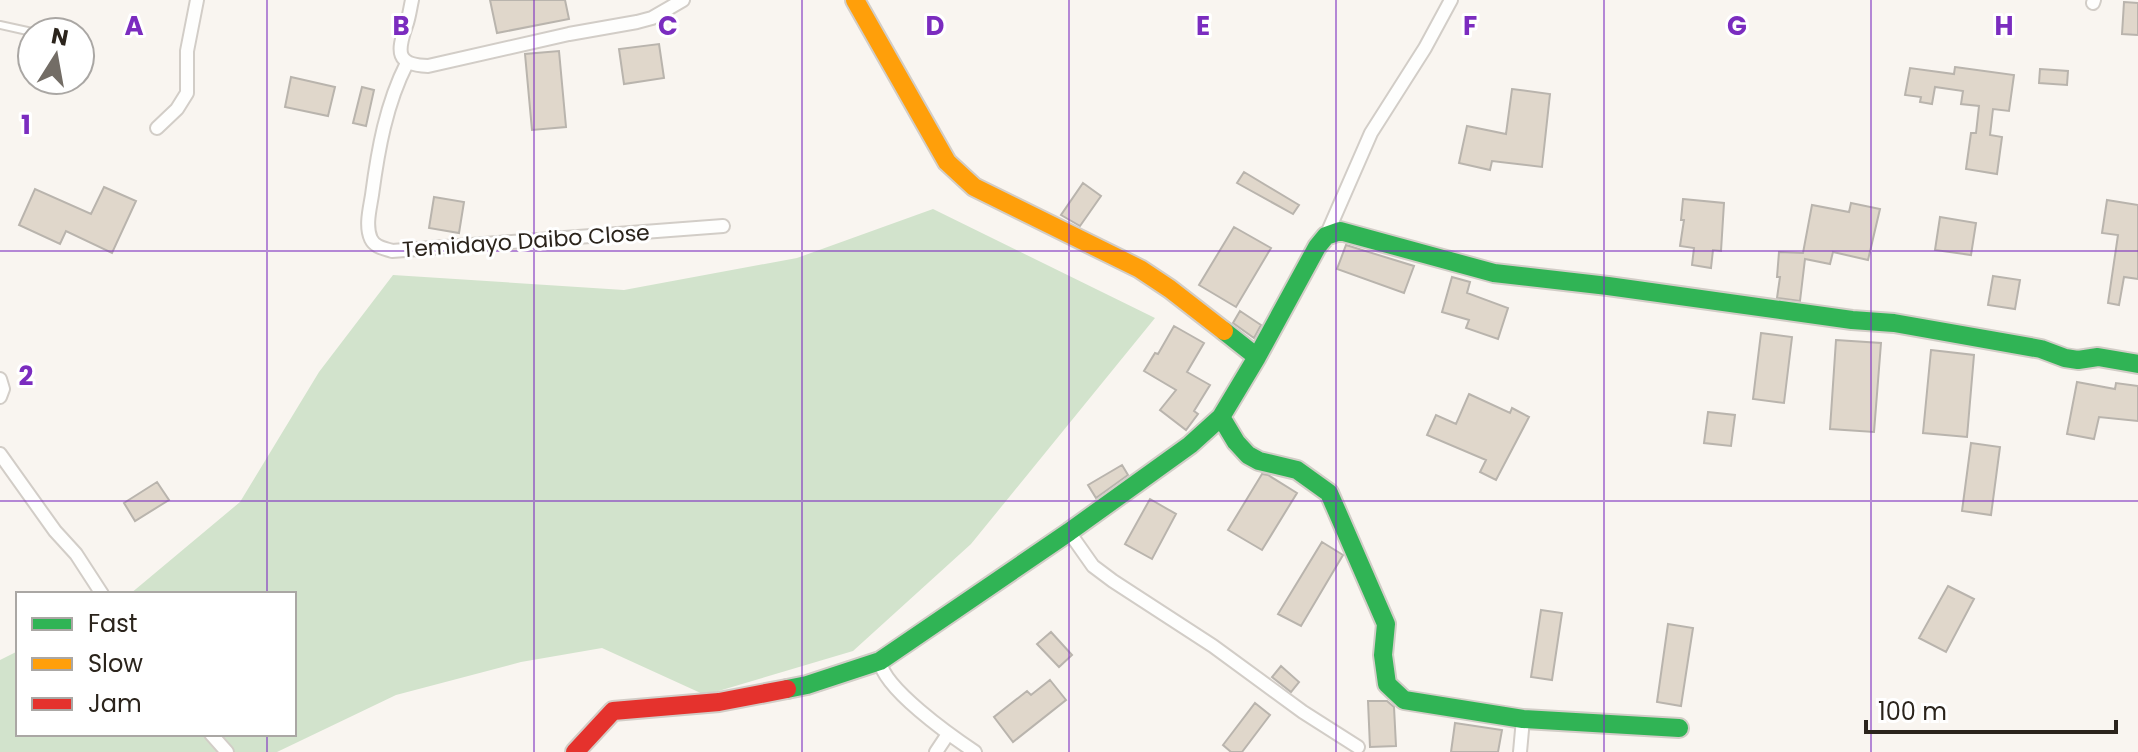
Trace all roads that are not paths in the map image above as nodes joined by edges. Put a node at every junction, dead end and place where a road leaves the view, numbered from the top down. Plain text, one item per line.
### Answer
1 (197, 0) edge
2 (412, 0) edge
3 (683, 0) edge
4 (855, 0) edge
5 (1451, 0) edge
6 (407, 63) junction
7 (157, 128) dead end
8 (723, 226) dead end
9 (1326, 236) junction
10 (1257, 357) junction
11 (2138, 364) edge
12 (0, 379) edge
13 (0, 397) edge
14 (1221, 417) junction
15 (0, 454) edge
16 (1069, 532) junction
17 (101, 592) edge
18 (880, 661) junction
19 (1523, 719) junction
20 (1679, 728) dead end
21 (948, 734) junction
22 (213, 736) edge
23 (1358, 747) dead end
24 (227, 752) edge
25 (575, 752) edge
26 (936, 752) edge
27 (975, 752) edge
28 (1520, 752) edge

1 - 7 street
2 - 6 street
3 - 6 street
4 - 10 street
5 - 9 street
6 - 8 street, Temidayo Daibo Close
9 - 10 street
9 - 11 street
10 - 14 street
12 - 13 street
14 - 16 street
14 - 19 street
15 - 17 street
16 - 18 street
16 - 23 street
18 - 21 street
18 - 25 street
19 - 20 street
19 - 28 street
21 - 26 street
21 - 27 street
22 - 24 street

